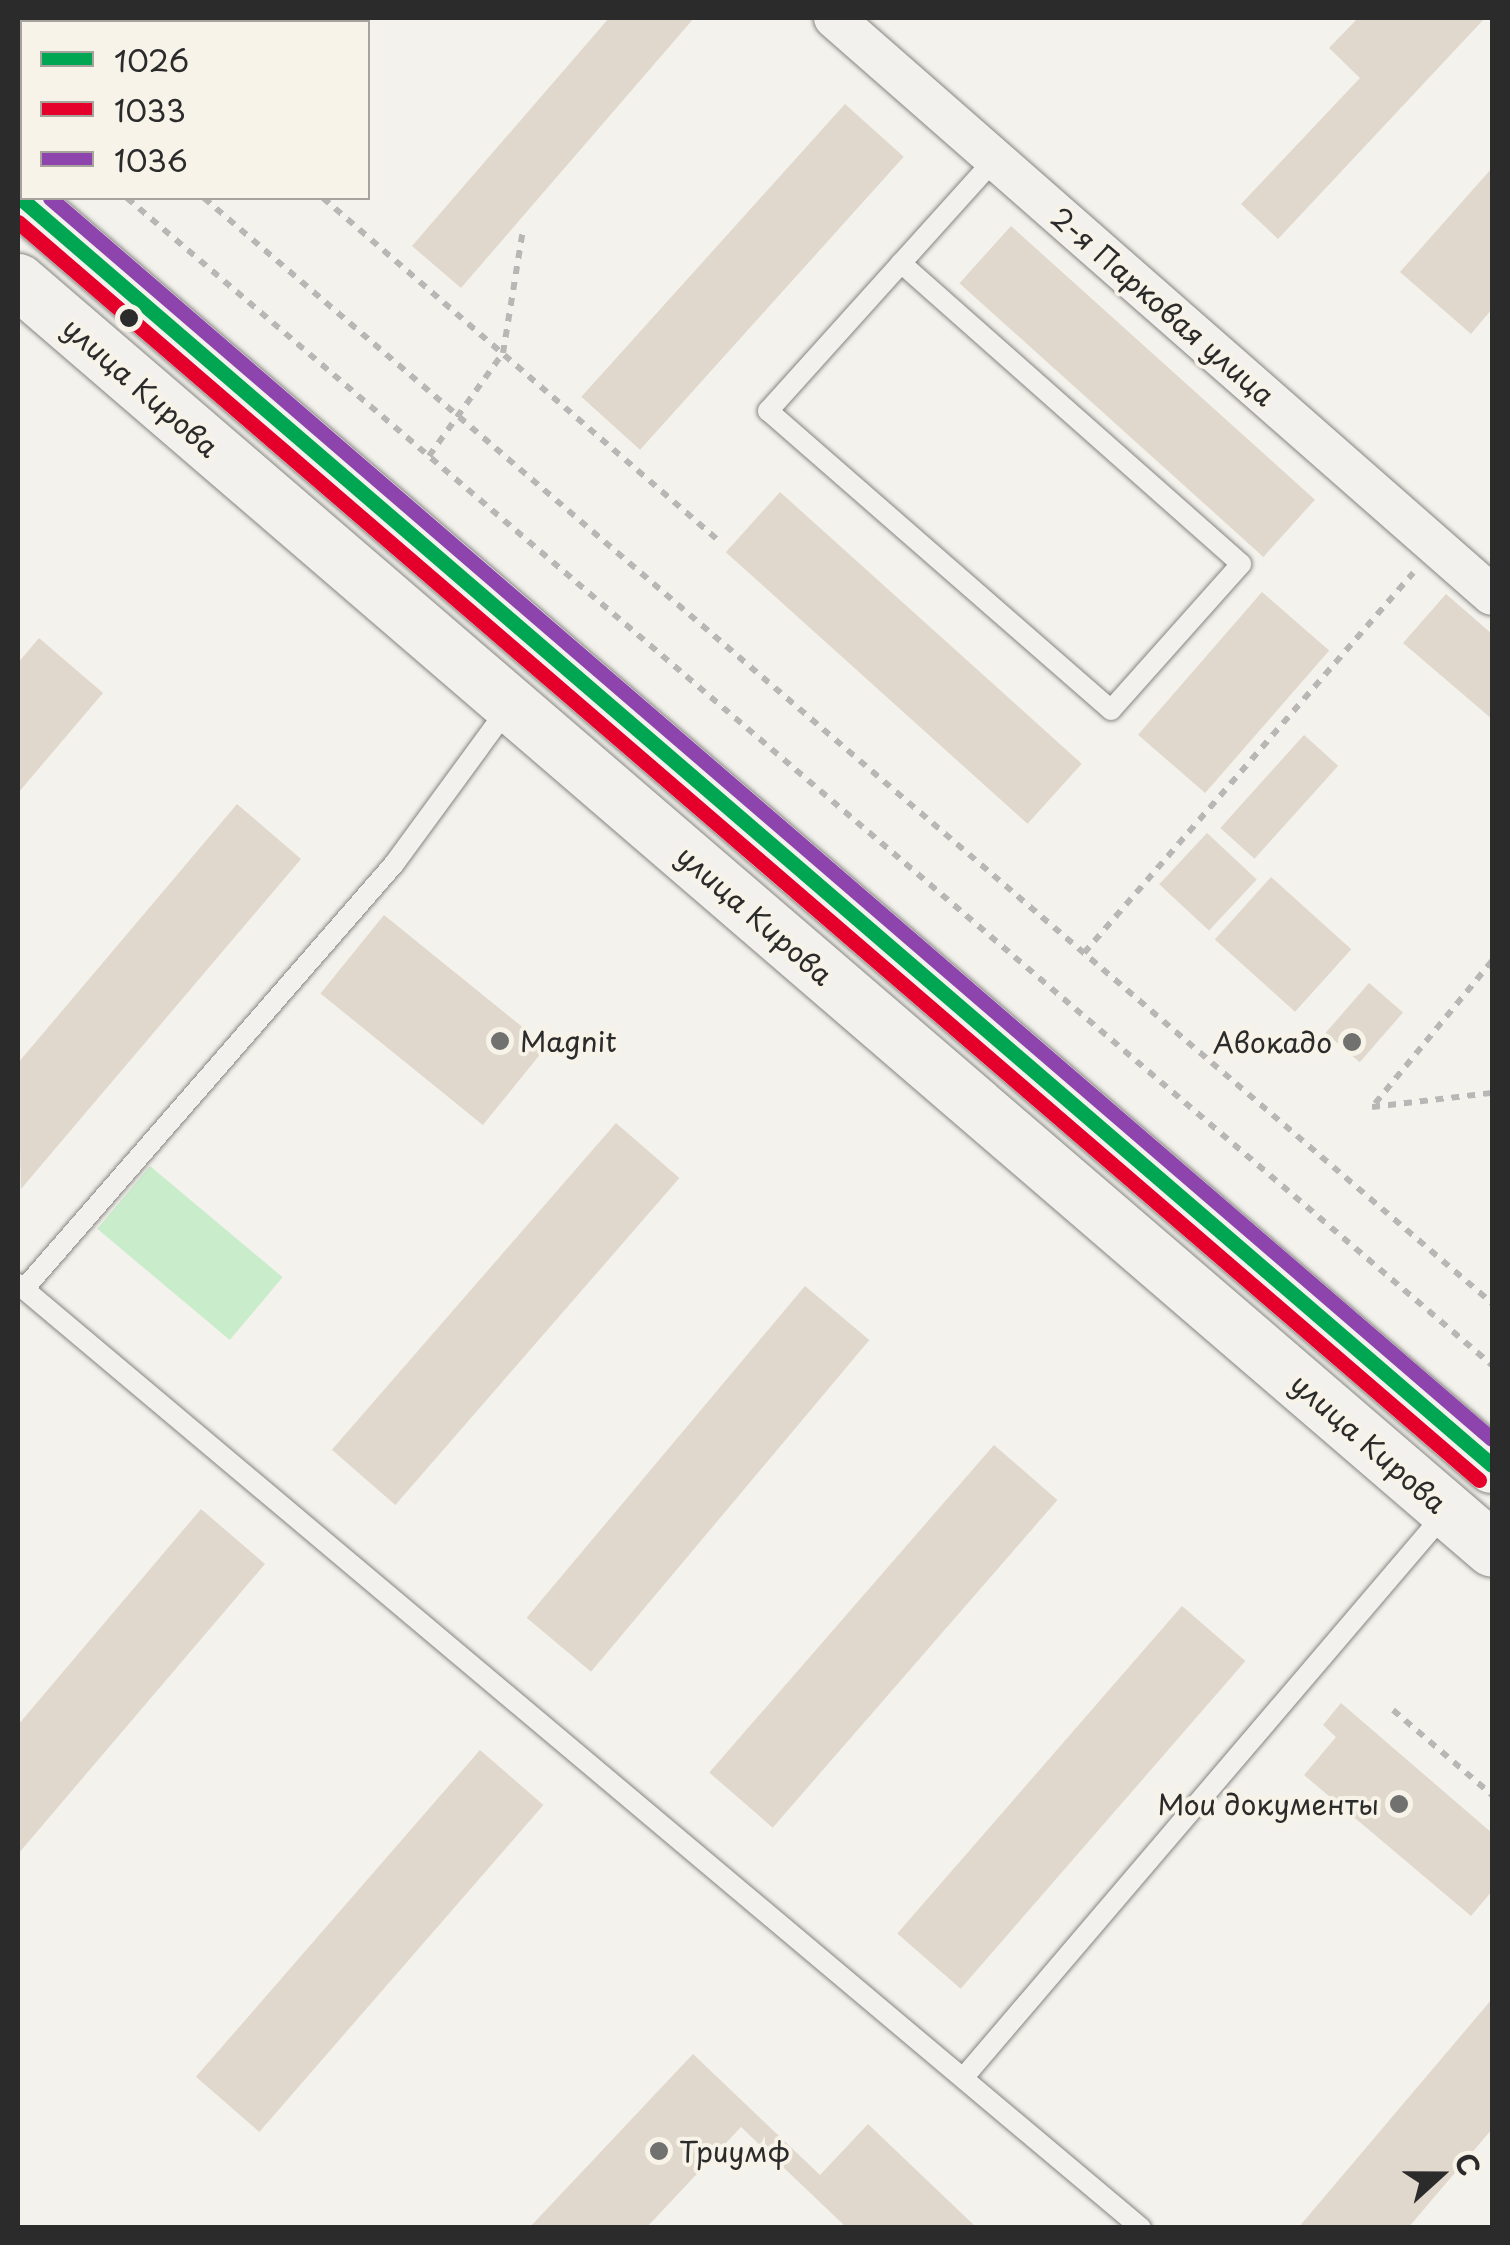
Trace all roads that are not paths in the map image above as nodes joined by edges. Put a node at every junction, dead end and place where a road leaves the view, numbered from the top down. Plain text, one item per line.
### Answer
1 (834, 18) edge
2 (995, 158) junction
3 (23, 200) edge
4 (901, 263) junction
5 (18, 281) edge
6 (1492, 595) edge
7 (510, 704) junction
8 (21, 1286) edge
9 (1492, 1465) edge
10 (1448, 1510) junction
11 (1492, 1549) edge
12 (964, 2078) junction
13 (1141, 2228) edge

1 - 2 street, 2-я Парковая улица
2 - 4 lane
2 - 6 street, 2-я Парковая улица
3 - 9 main road
4 - 4 lane
5 - 7 main road, улица Кирова
7 - 8 lane
7 - 10 main road, улица Кирова
8 - 12 lane
10 - 11 main road, улица Кирова
10 - 12 lane
12 - 13 lane

